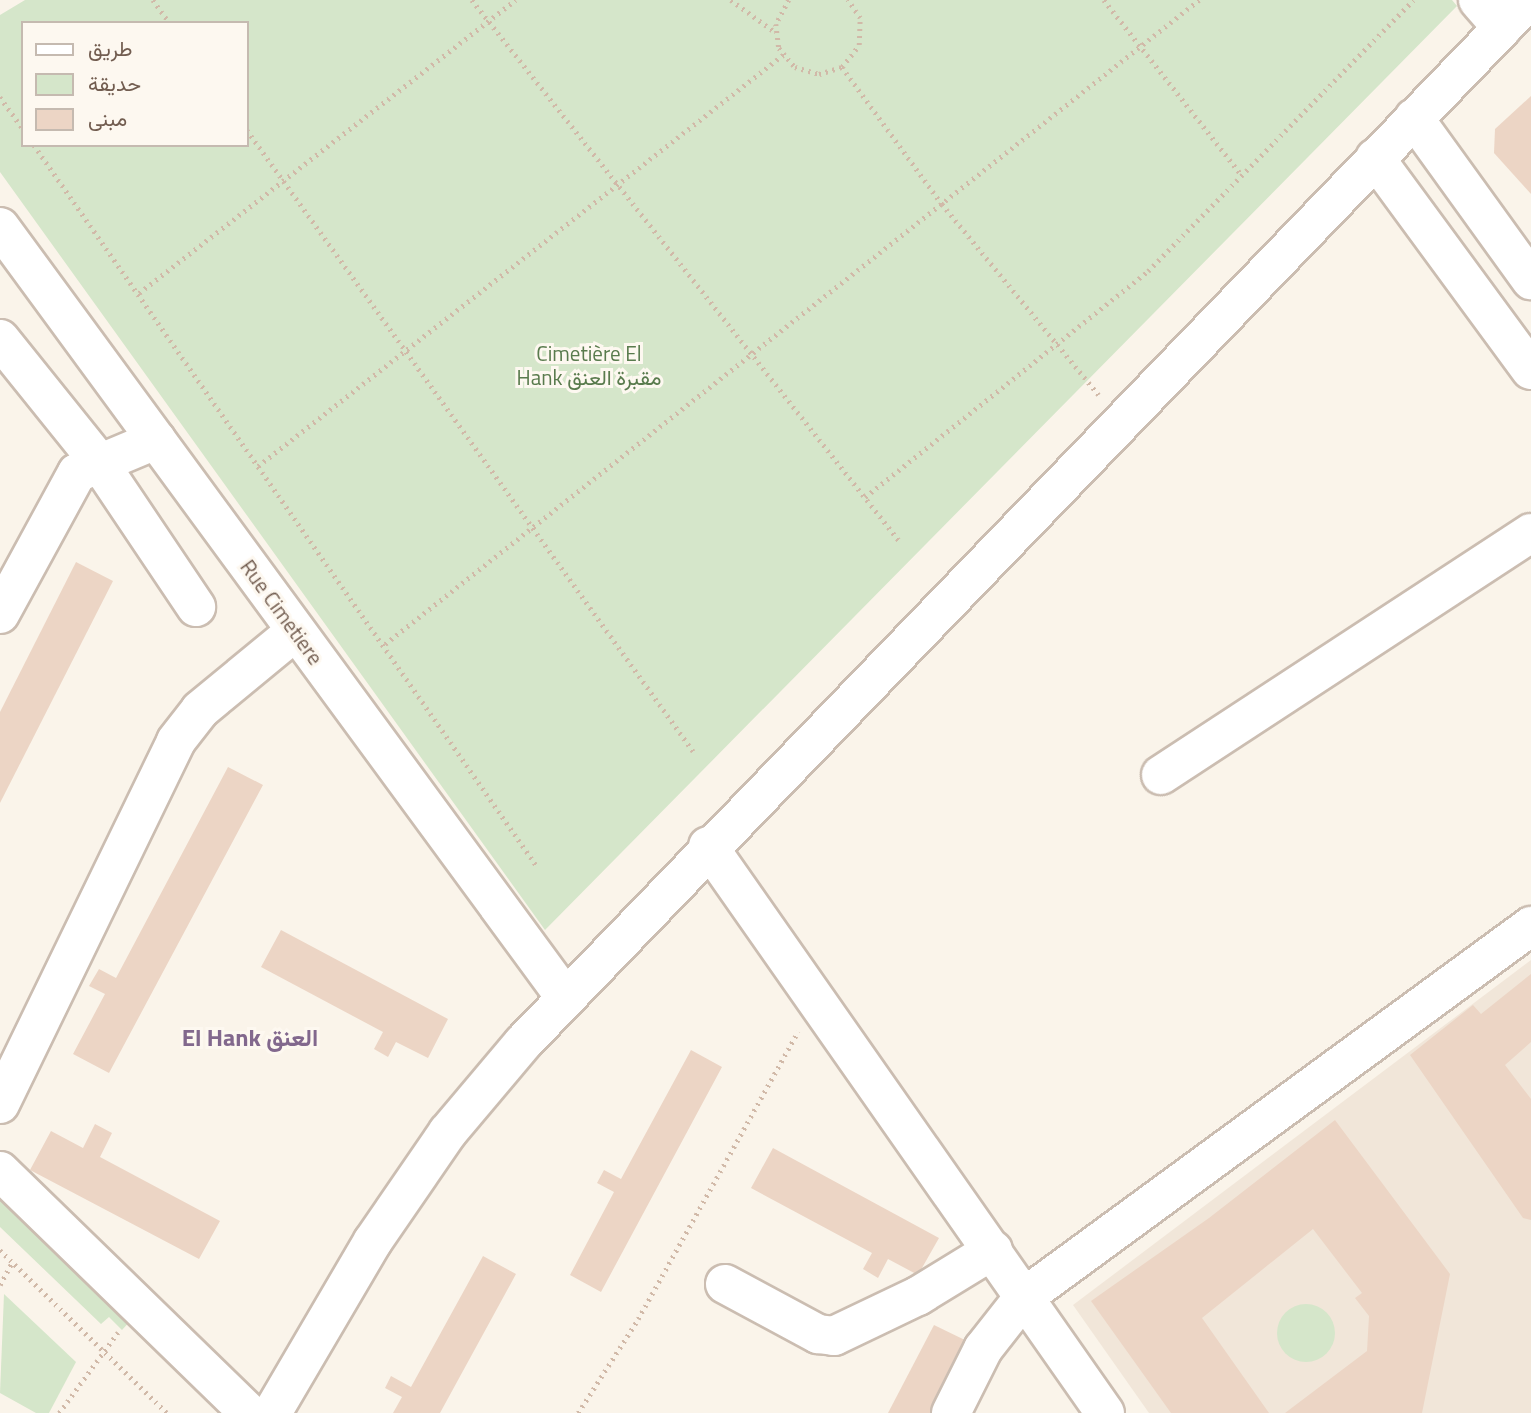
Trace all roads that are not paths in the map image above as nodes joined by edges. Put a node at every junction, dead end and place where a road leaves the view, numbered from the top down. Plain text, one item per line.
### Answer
1 (1529, 0) edge
2 (1490, 14) edge
3 (1414, 118) junction
4 (1375, 158) junction
5 (0, 227) edge
6 (1531, 280) edge
7 (0, 339) edge
8 (1531, 370) edge
9 (156, 440) junction
10 (98, 461) junction
11 (1531, 533) edge
12 (196, 607) dead end
13 (0, 614) edge
14 (296, 632) junction
15 (1161, 775) dead end
16 (708, 846) junction
17 (1531, 926) edge
18 (565, 997) junction
19 (0, 1104) edge
20 (0, 1171) edge
21 (993, 1250) junction
22 (725, 1284) dead end
23 (1023, 1298) junction
24 (249, 1413) edge
25 (272, 1413) edge
26 (951, 1413) edge
27 (1105, 1413) edge

1 - 2 street
2 - 3 street
3 - 4 street
3 - 6 street
4 - 8 street
4 - 16 street
5 - 9 street, Rue Cimetiere
7 - 10 street
9 - 10 street
9 - 14 street, Rue Cimetiere
10 - 12 street
10 - 13 street
11 - 15 street
14 - 18 street, Rue Cimetiere
14 - 19 street
16 - 18 street
16 - 21 street
17 - 23 street
18 - 25 street
20 - 24 street
21 - 22 street
21 - 23 street
23 - 26 street
23 - 27 street

